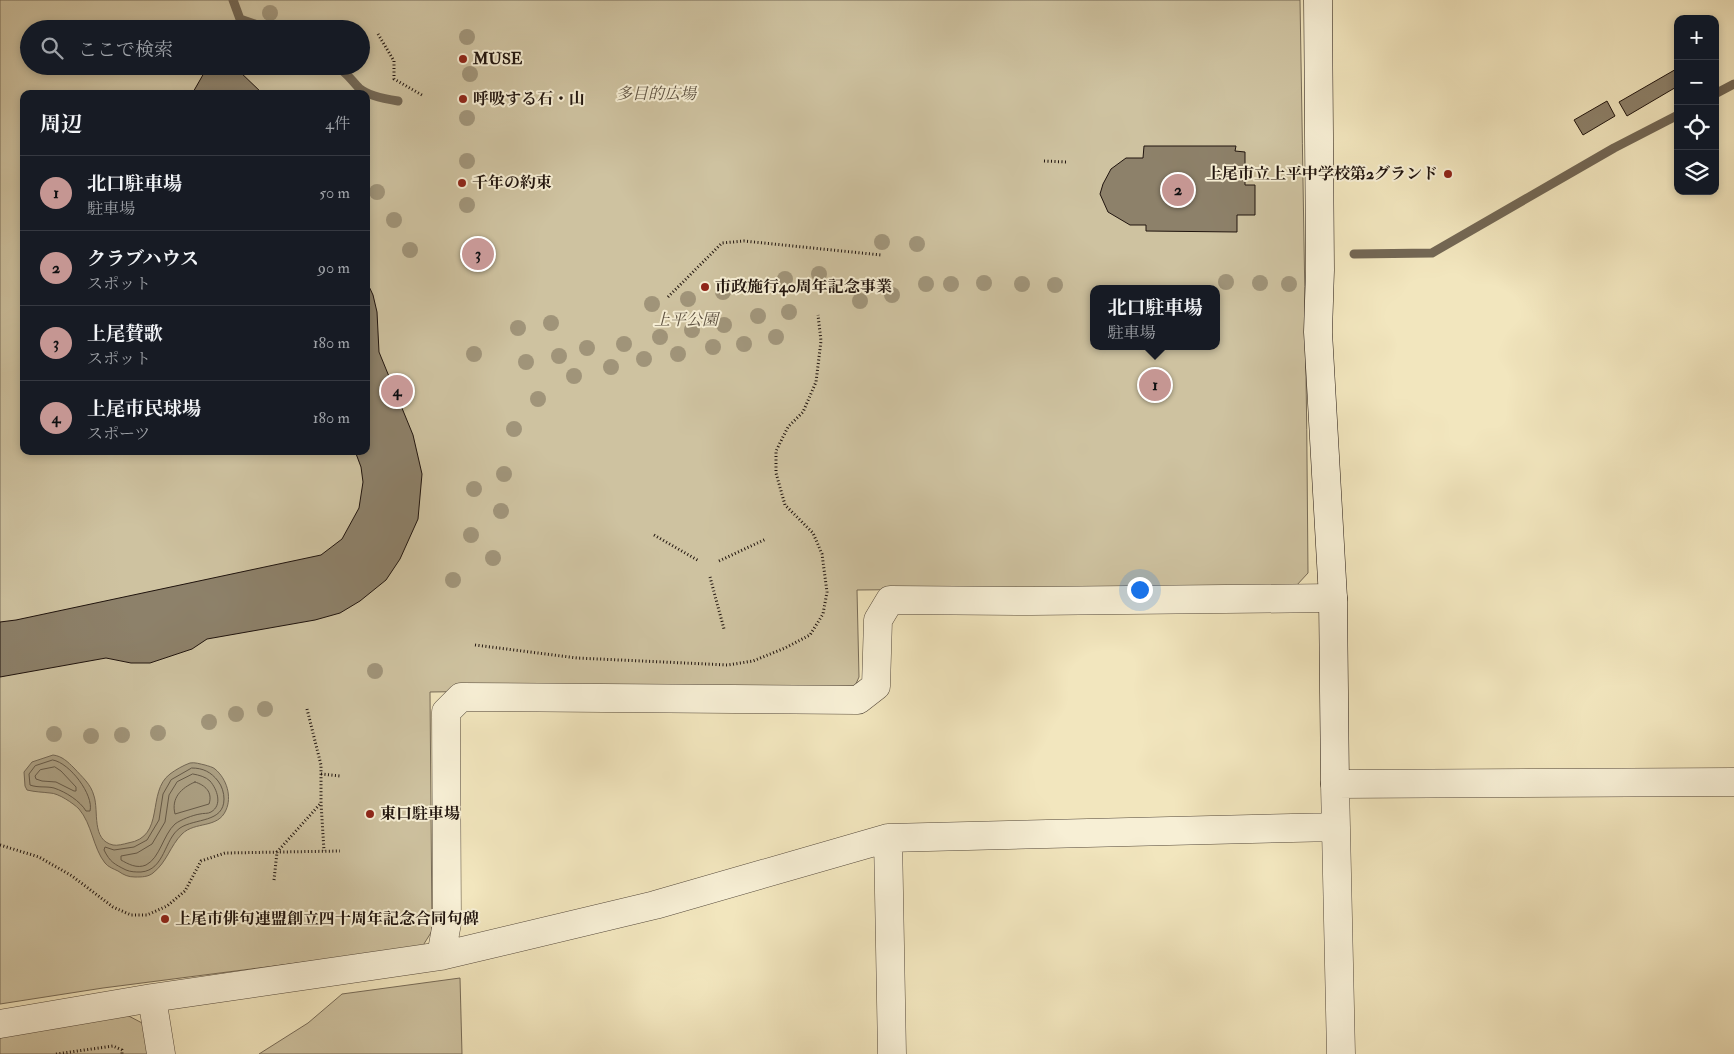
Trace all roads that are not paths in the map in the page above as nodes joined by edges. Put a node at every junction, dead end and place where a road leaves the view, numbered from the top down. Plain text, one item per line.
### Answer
1 (1318, 0) edge
2 (1334, 598) junction
3 (1734, 782) edge
4 (1335, 784) junction
5 (1336, 827) junction
6 (888, 838) junction
7 (441, 956) junction
8 (152, 998) junction
9 (0, 1024) edge
10 (161, 1054) edge
11 (892, 1054) edge
12 (1341, 1054) edge

1 - 2 street
2 - 4 street
2 - 7 street
3 - 4 street
4 - 5 street
5 - 6 street
5 - 12 street
6 - 7 street
6 - 11 street
7 - 8 street
8 - 9 street
8 - 10 street

